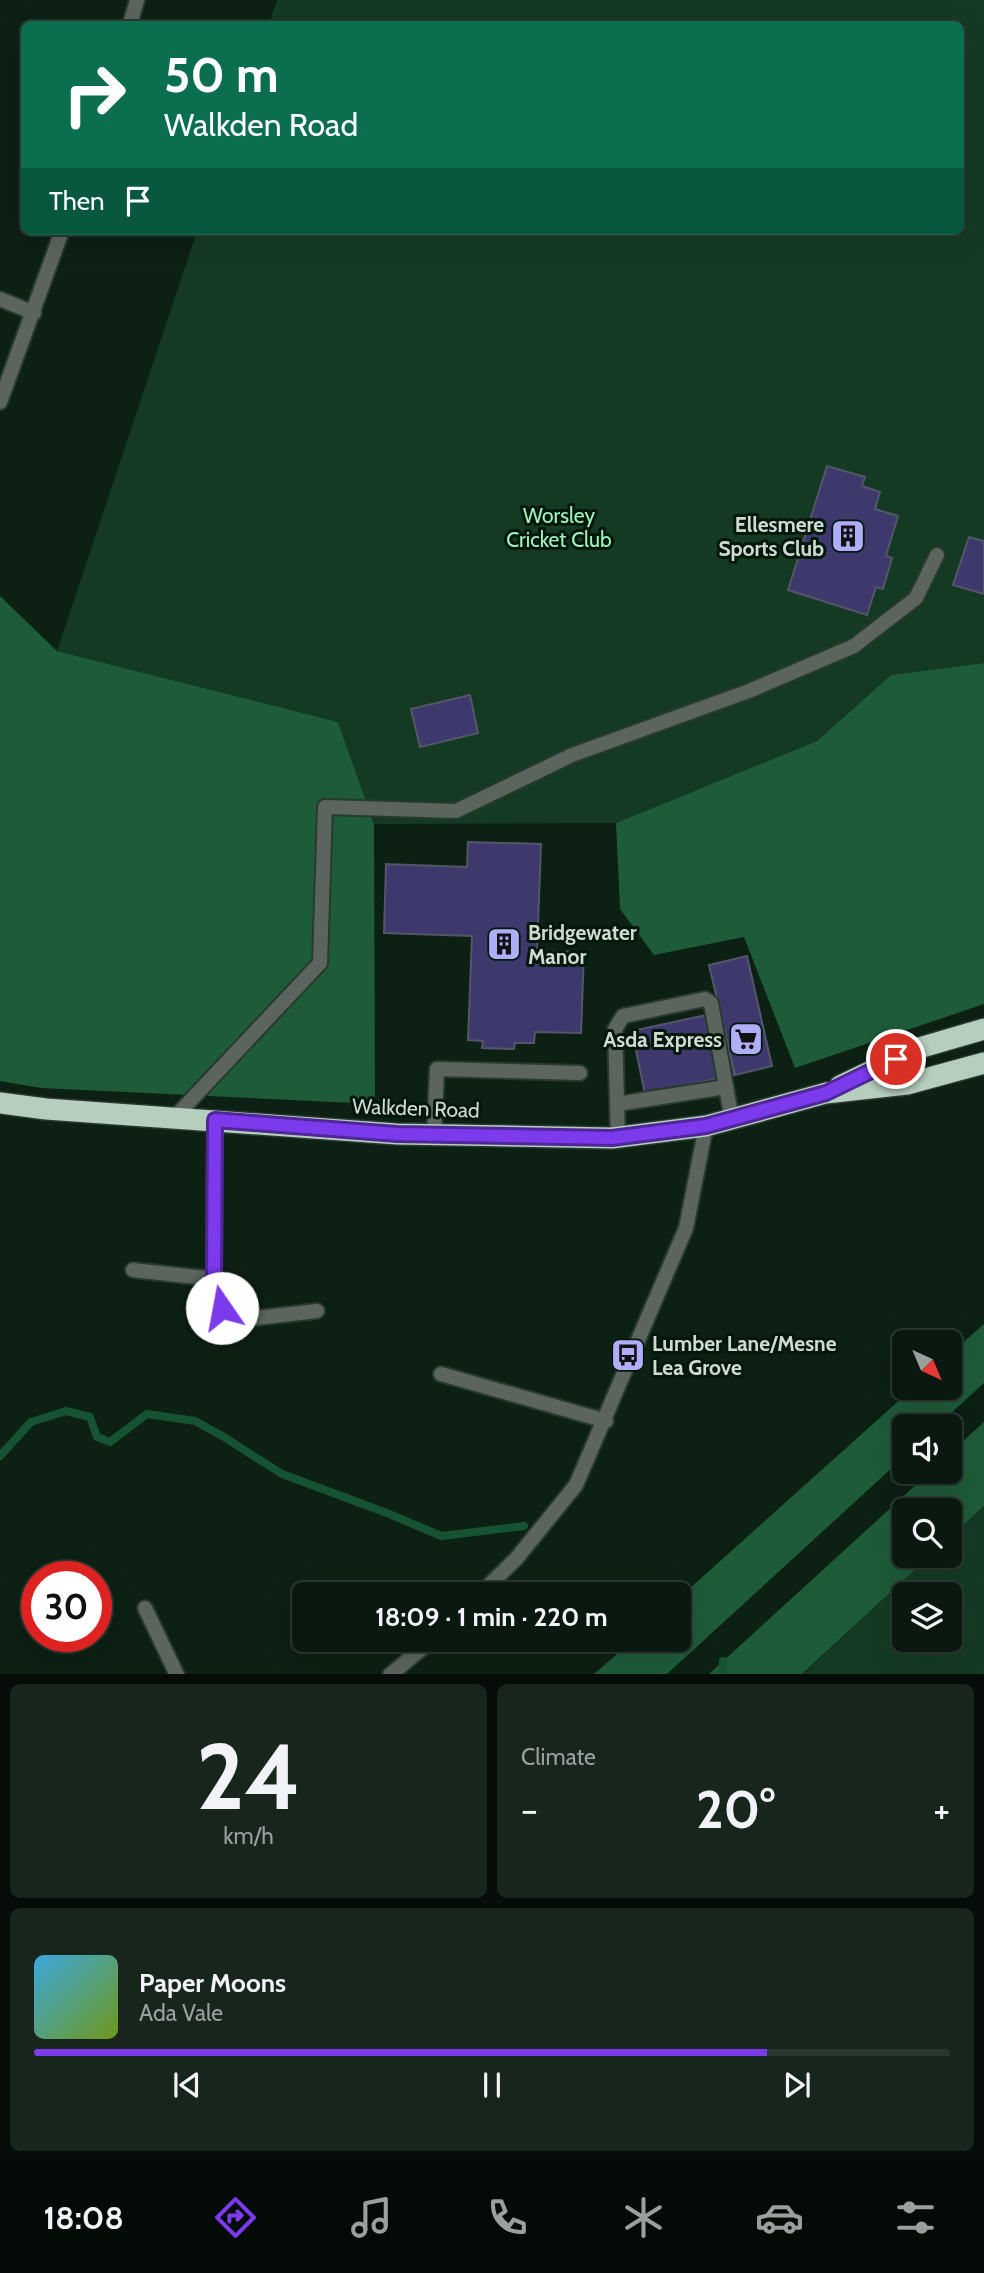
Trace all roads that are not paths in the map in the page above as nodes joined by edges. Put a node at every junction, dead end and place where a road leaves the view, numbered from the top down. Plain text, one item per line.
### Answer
1 (137, 0) edge
2 (131, 21) edge
3 (61, 235) edge
4 (0, 299) edge
5 (34, 313) junction
6 (0, 402) edge
7 (937, 555) dead end
8 (984, 1029) edge
9 (984, 1063) edge
10 (580, 1073) dead end
11 (726, 1087) junction
12 (826, 1093) junction
13 (0, 1103) edge
14 (617, 1104) junction
15 (175, 1117) junction
16 (732, 1119) junction
17 (215, 1120) junction
18 (706, 1126) junction
19 (434, 1135) junction
20 (618, 1138) junction
21 (134, 1270) dead end
22 (214, 1279) junction
23 (317, 1311) dead end
24 (441, 1374) dead end
25 (606, 1421) junction
26 (492, 1582) edge
27 (145, 1608) dead end
28 (418, 1652) edge
29 (177, 1674) edge
30 (391, 1674) edge

1 - 2 street
3 - 5 street
4 - 5 street
5 - 6 street
7 - 15 street
8 - 12 highway, Walkden Road
9 - 12 highway, Walkden Road
10 - 19 street
11 - 14 street
11 - 14 street
11 - 16 street
12 - 16 highway, Walkden Road
13 - 15 highway, Walkden Road
14 - 20 street
15 - 17 highway, Walkden Road
16 - 18 highway, Walkden Road
17 - 19 highway, Walkden Road
17 - 22 street
18 - 20 highway, Walkden Road
18 - 25 street
19 - 20 highway, Walkden Road
21 - 22 street
22 - 23 street
24 - 25 street
25 - 26 street
27 - 29 street
28 - 30 street

